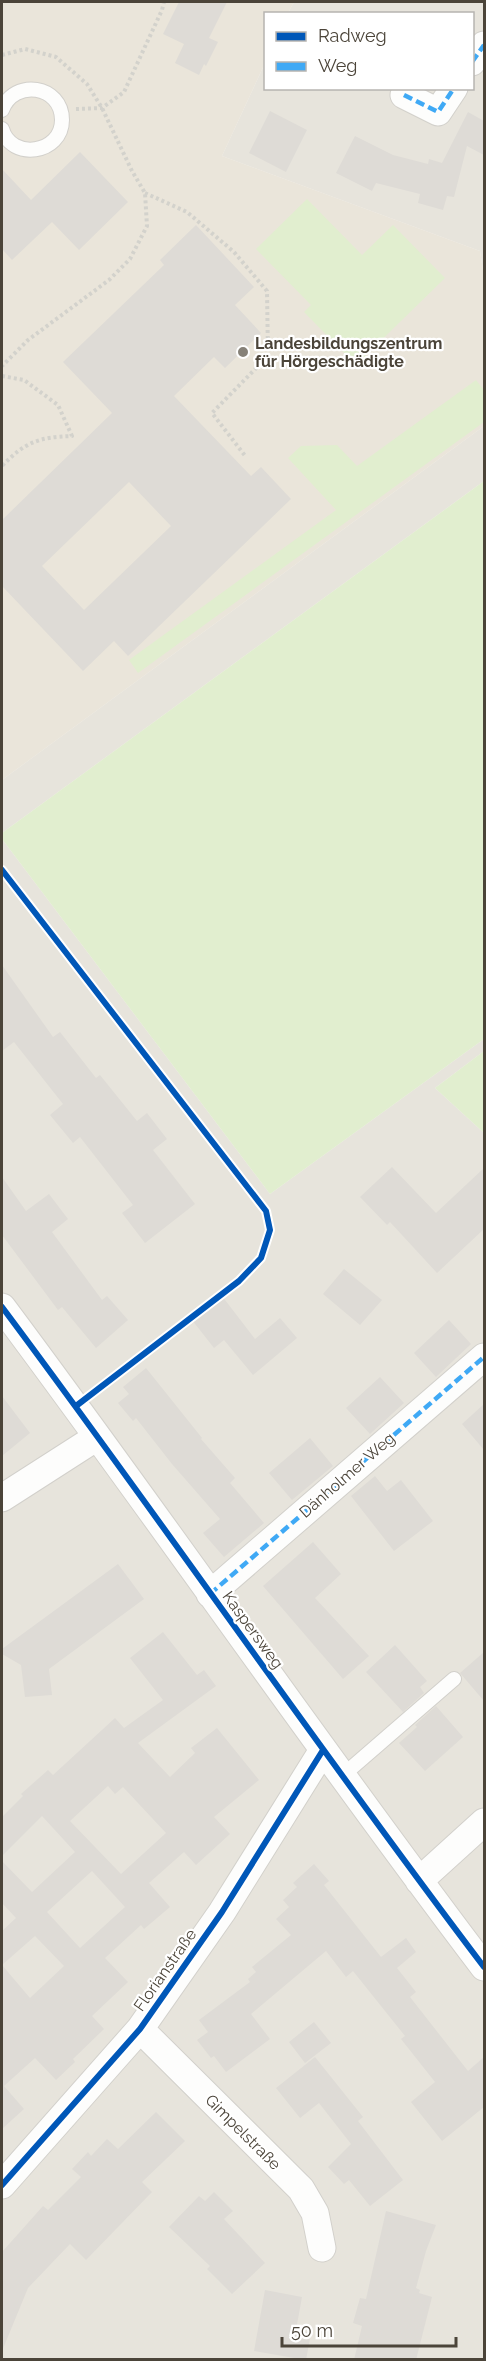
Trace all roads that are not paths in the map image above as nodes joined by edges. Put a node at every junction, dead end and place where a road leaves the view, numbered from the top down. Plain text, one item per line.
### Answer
1 (484, 45) edge
2 (474, 59) edge
3 (453, 90) edge
4 (404, 95) dead end
5 (2, 110) edge
6 (2, 129) edge
7 (2, 1307) edge
8 (484, 1357) edge
9 (97, 1437) junction
10 (2, 1498) edge
11 (210, 1594) junction
12 (454, 1679) dead end
13 (323, 1750) junction
14 (342, 1776) junction
15 (484, 1822) edge
16 (419, 1881) junction
17 (484, 1967) edge
18 (140, 2029) junction
19 (2, 2185) edge
20 (322, 2248) dead end

1 - 2 street
3 - 4 street
5 - 6 lane
7 - 9 street, Kaspersweg
8 - 11 street, Dänholmer Weg
9 - 10 street
9 - 11 street, Kaspersweg
11 - 13 street, Kaspersweg
12 - 14 lane
13 - 14 street, Kaspersweg
13 - 18 street, Florianstraße
14 - 16 street, Kaspersweg
15 - 16 street
16 - 17 street, Kaspersweg
18 - 19 street, Florianstraße
18 - 20 street, Gimpelstraße

